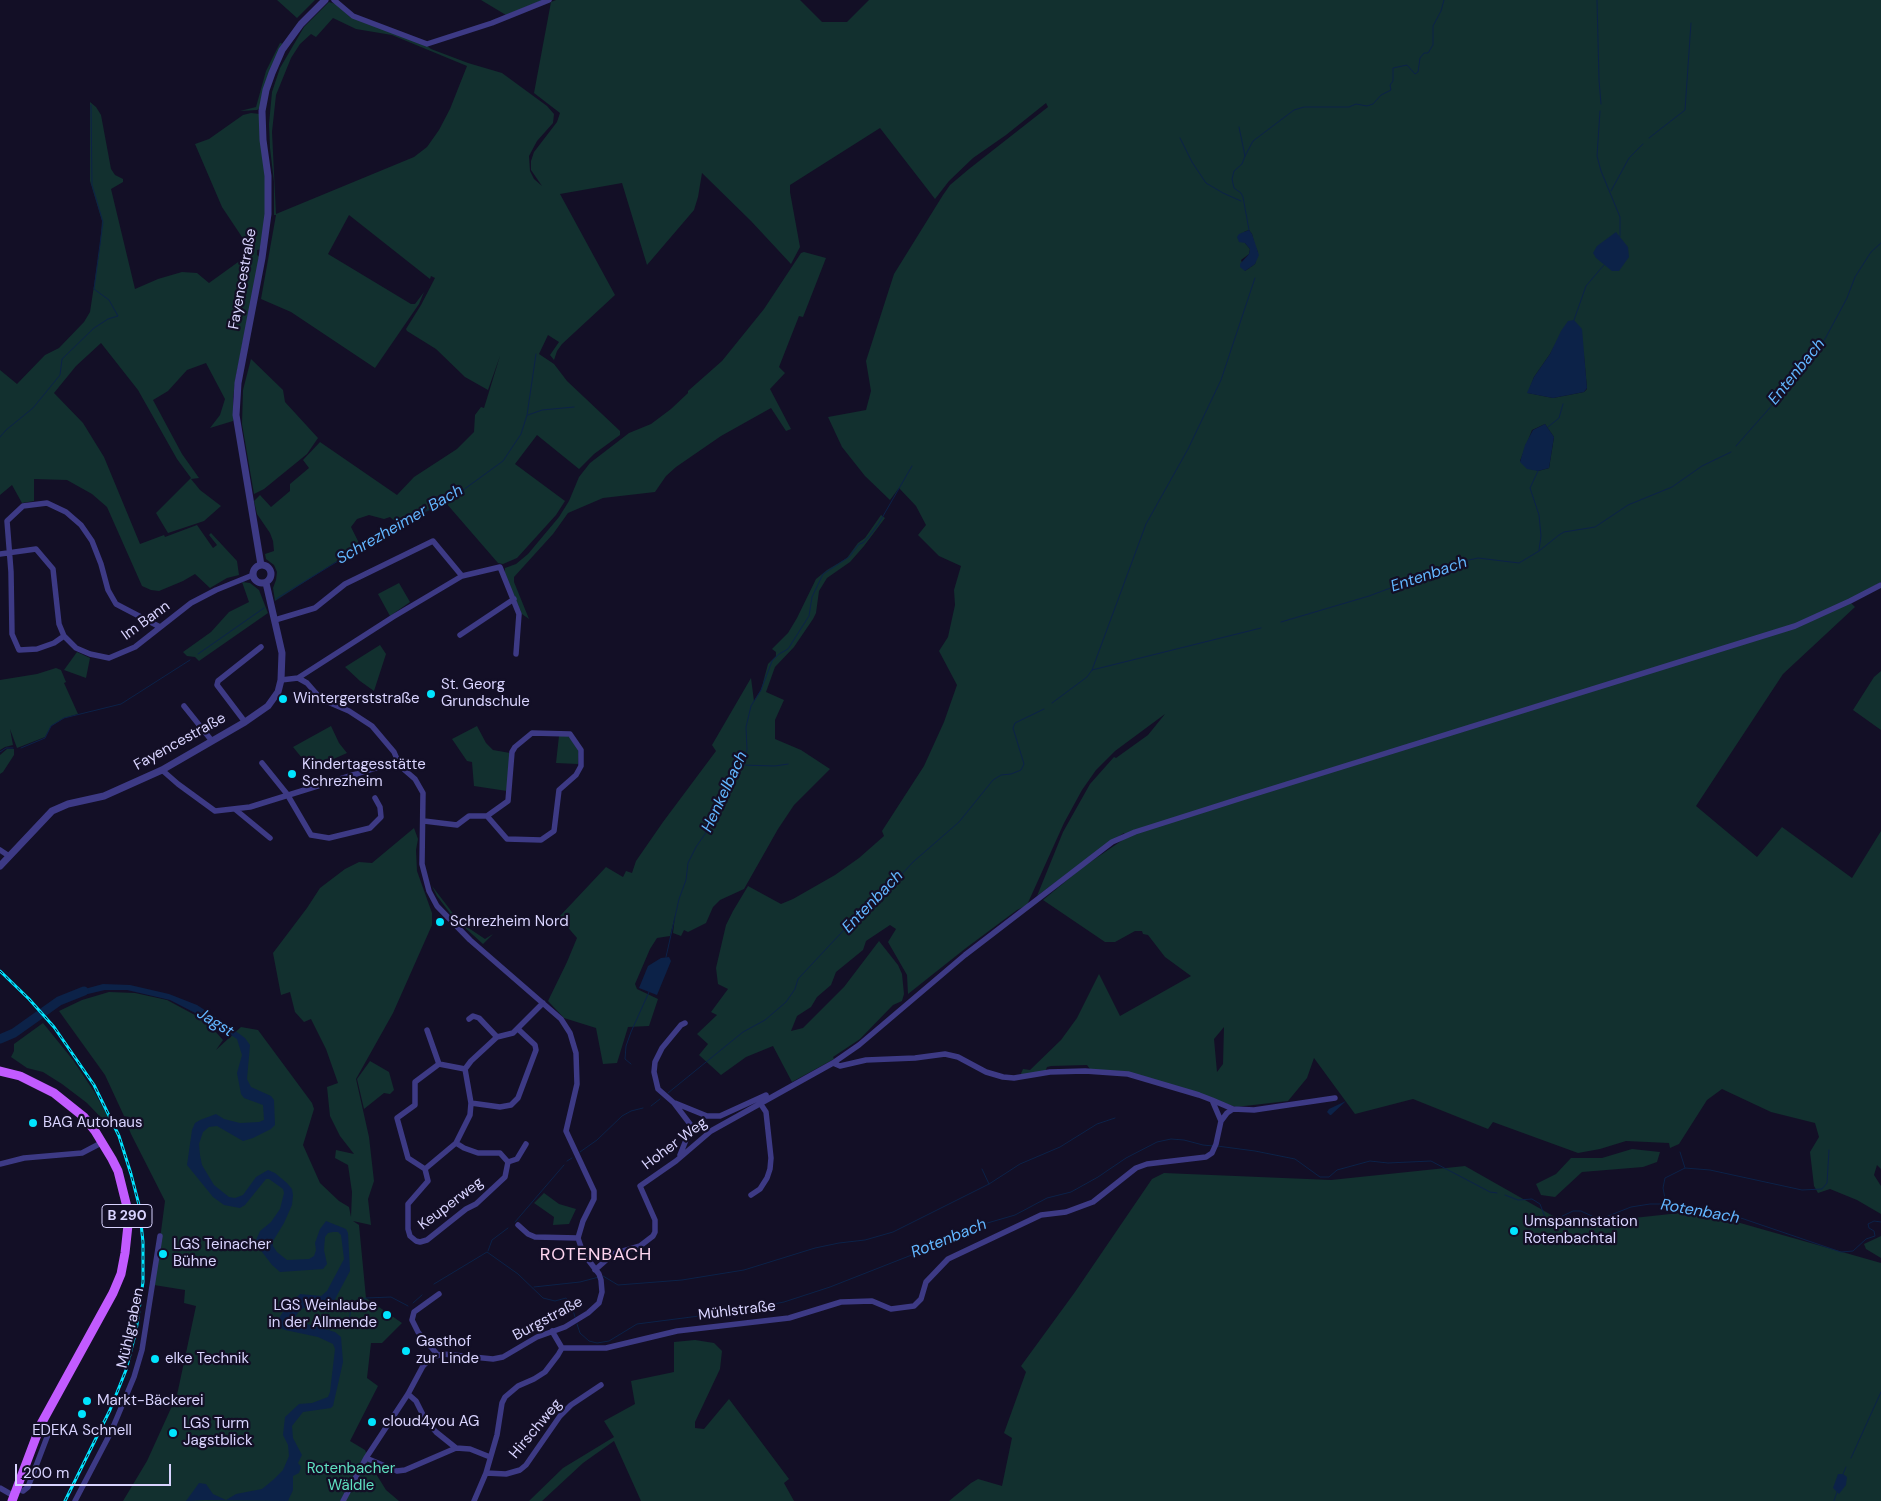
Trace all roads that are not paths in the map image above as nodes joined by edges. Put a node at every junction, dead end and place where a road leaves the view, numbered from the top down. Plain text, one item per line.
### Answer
1 (325, 0) edge
2 (334, 0) edge
3 (549, 0) edge
4 (8, 552) junction
5 (0, 554) edge
6 (261, 564) junction
7 (253, 575) junction
8 (462, 576) junction
9 (266, 583) junction
10 (1881, 584) edge
11 (514, 599) junction
12 (275, 620) junction
13 (160, 627) junction
14 (460, 635) dead end
15 (64, 636) junction
16 (261, 646) dead end
17 (516, 654) dead end
18 (298, 678) junction
19 (282, 680) junction
20 (184, 706) dead end
21 (245, 722) junction
22 (212, 741) junction
23 (262, 763) dead end
24 (400, 766) junction
25 (162, 770) junction
26 (287, 794) junction
27 (376, 798) dead end
28 (236, 810) junction
29 (487, 816) junction
30 (424, 821) junction
31 (270, 838) dead end
32 (0, 850) edge
33 (9, 856) junction
34 (0, 866) edge
35 (543, 1002) junction
36 (469, 1019) dead end
37 (685, 1022) dead end
38 (518, 1029) junction
39 (427, 1030) dead end
40 (497, 1037) junction
41 (833, 1063) junction
42 (440, 1064) junction
43 (465, 1069) junction
44 (0, 1071) edge
45 (775, 1094) junction
46 (1335, 1098) dead end
47 (1212, 1100) junction
48 (674, 1102) junction
49 (471, 1103) junction
50 (760, 1103) junction
51 (1233, 1109) junction
52 (694, 1111) junction
53 (1221, 1121) junction
54 (690, 1124) junction
55 (103, 1142) junction
56 (456, 1143) junction
57 (526, 1144) dead end
58 (676, 1161) junction
59 (508, 1162) junction
60 (0, 1164) edge
61 (424, 1169) junction
62 (751, 1195) dead end
63 (518, 1225) dead end
64 (160, 1236) dead end
65 (578, 1238) junction
66 (598, 1275) junction
67 (439, 1294) dead end
68 (552, 1331) junction
69 (562, 1348) junction
70 (437, 1354) junction
71 (601, 1385) dead end
72 (408, 1394) junction
73 (48, 1432) dead end
74 (456, 1448) junction
75 (490, 1457) junction
76 (366, 1458) junction
77 (486, 1472) junction
78 (0, 1488) edge
79 (14, 1495) edge
80 (75, 1501) edge
81 (343, 1501) edge
82 (474, 1501) edge

1 - 6 street, Fayencestraße
2 - 3 street
4 - 5 street
4 - 13 street
4 - 15 street
4 - 15 street
6 - 7 street
6 - 9 street, Fayencestraße
7 - 9 street
7 - 13 street, Im Bann
8 - 11 street
8 - 12 street
8 - 18 street
9 - 12 street, Fayencestraße
10 - 41 street, Hoher Weg
11 - 14 street
11 - 17 street
12 - 19 street, Fayencestraße
13 - 15 street, Im Bann
16 - 21 street
18 - 19 street
18 - 24 street
19 - 21 street, Fayencestraße
20 - 22 street
21 - 22 street, Fayencestraße
22 - 25 street, Fayencestraße
23 - 26 street
24 - 26 street
24 - 30 street
25 - 28 street
25 - 33 street, Fayencestraße
26 - 27 street
26 - 28 street
28 - 31 street
29 - 29 street
29 - 30 street
30 - 35 street
32 - 33 street
33 - 34 street, Fayencestraße
35 - 38 street
35 - 65 street
36 - 40 street
37 - 48 street
38 - 40 street
38 - 49 street
39 - 42 street
40 - 43 street
41 - 45 street, Hoher Weg
41 - 47 street
42 - 43 street
42 - 61 street
43 - 49 street
44 - 55 main road, B 290
45 - 50 street, Hoher Weg
45 - 52 street
46 - 51 street
47 - 51 street
47 - 53 street
48 - 52 street
48 - 54 street
49 - 56 street
50 - 58 street, Hoher Weg
50 - 62 street
51 - 53 street
52 - 54 street
53 - 69 street, Mühlstraße
54 - 58 street
55 - 60 street
55 - 79 main road, B 290
56 - 59 street, Keuperweg
56 - 61 street
57 - 59 street, Keuperweg
58 - 66 street, Hoher Weg
59 - 61 street, Keuperweg
63 - 65 street
64 - 80 street, Mühlgraben
65 - 66 street
66 - 68 street, Burgstraße
67 - 70 street
68 - 69 street
68 - 70 street, Burgstraße
69 - 75 street
70 - 72 street
71 - 77 street, Hirschweg
72 - 74 street
72 - 76 street
73 - 79 street
74 - 75 street
74 - 76 street
75 - 77 street
76 - 81 street
77 - 82 street
78 - 79 street

